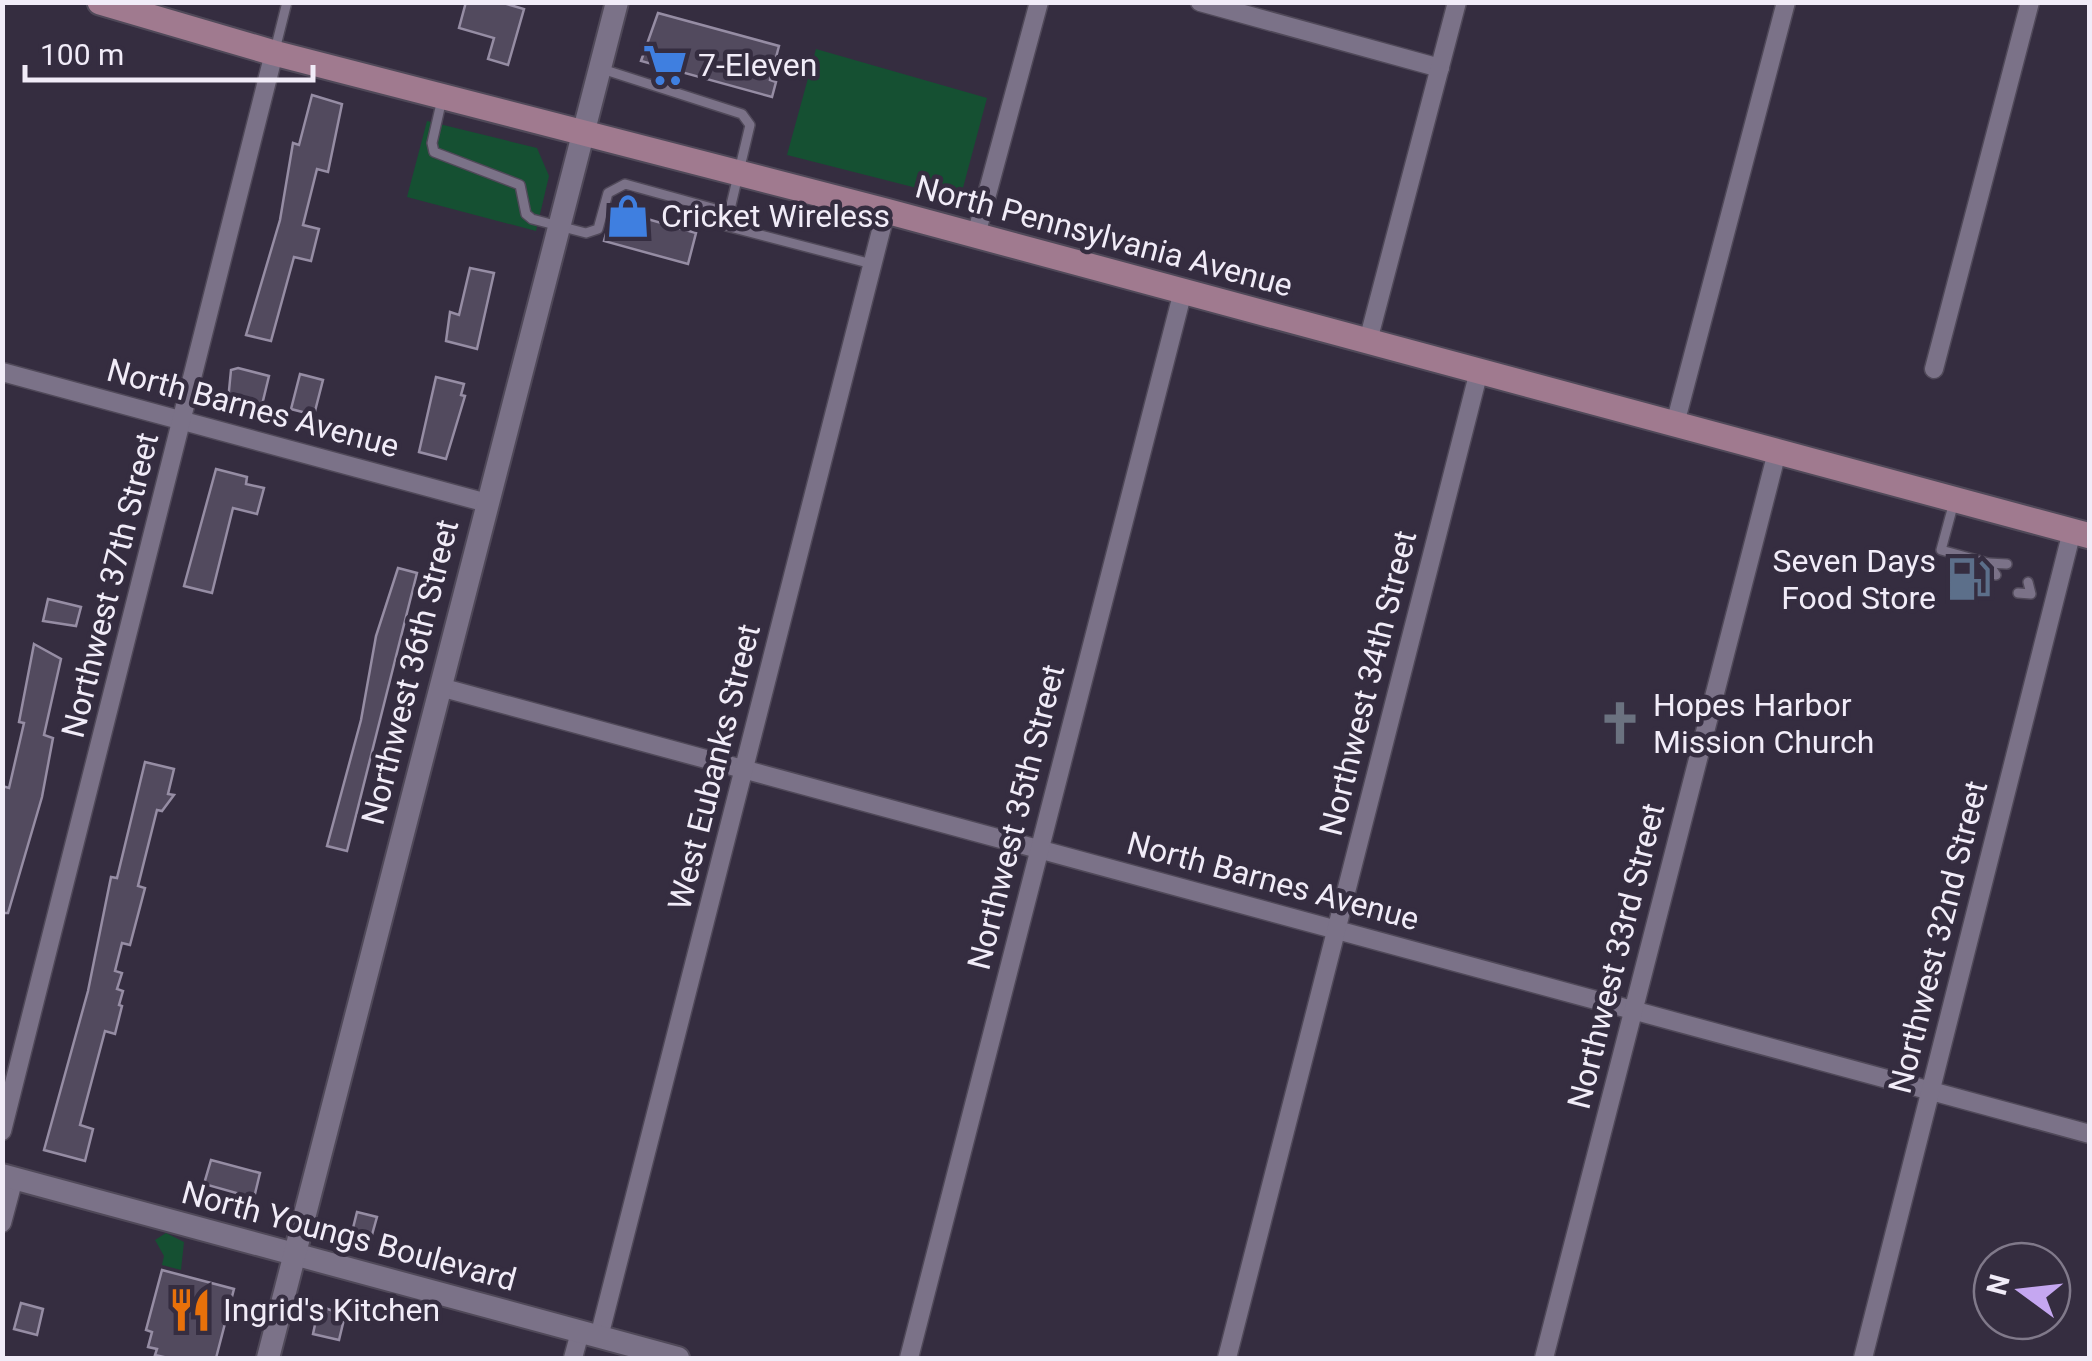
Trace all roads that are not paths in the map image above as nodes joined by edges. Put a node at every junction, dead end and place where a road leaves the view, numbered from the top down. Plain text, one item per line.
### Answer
1 (100, 2) edge
2 (287, 2) edge
3 (617, 2) edge
4 (1039, 2) edge
5 (1200, 2) edge
6 (1457, 2) edge
7 (1786, 2) edge
8 (2030, 2) edge
9 (274, 53) junction
10 (600, 68) junction
11 (1440, 68) junction
12 (442, 96) junction
13 (582, 133) junction
14 (740, 176) junction
15 (886, 211) junction
16 (730, 213) junction
17 (558, 226) junction
18 (976, 235) junction
19 (872, 264) junction
20 (1183, 291) junction
21 (1368, 341) junction
22 (1934, 369) dead end
23 (1479, 371) junction
24 (2, 372) edge
25 (182, 419) junction
26 (1675, 424) junction
27 (1778, 452) junction
28 (1955, 499) junction
29 (487, 503) junction
30 (2081, 534) edge
31 (1988, 563) junction
32 (2008, 564) dead end
33 (1996, 575) dead end
34 (2028, 582) dead end
35 (2018, 593) dead end
36 (2031, 594) junction
37 (2055, 600) junction
38 (440, 687) junction
39 (745, 769) junction
40 (1039, 849) junction
41 (1335, 930) junction
42 (1632, 1010) junction
43 (1930, 1091) junction
44 (2, 1131) edge
45 (2090, 1134) edge
46 (8, 1177) edge
47 (2, 1223) edge
48 (294, 1256) junction
49 (590, 1334) junction
50 (268, 1358) edge
51 (573, 1358) edge
52 (678, 1358) edge
53 (909, 1358) edge
54 (1228, 1358) edge
55 (1544, 1358) edge
56 (1862, 1358) edge

1 - 9 main road, North Pennsylvania Avenue
2 - 9 lane
3 - 10 street, Northwest 36th Street
4 - 18 street
5 - 11 street
6 - 11 street
7 - 26 street
8 - 22 street
9 - 12 main road, North Pennsylvania Avenue
9 - 25 street, Northwest 37th Street
10 - 13 street, Northwest 36th Street
10 - 14 lane
11 - 21 street
12 - 13 main road, North Pennsylvania Avenue
12 - 17 lane
13 - 14 main road, North Pennsylvania Avenue
13 - 17 street, Northwest 36th Street
14 - 15 main road, North Pennsylvania Avenue
14 - 16 lane
15 - 18 main road, North Pennsylvania Avenue
15 - 19 street, West Eubanks Street
16 - 17 lane
16 - 19 lane
17 - 29 street, Northwest 36th Street
18 - 20 main road, North Pennsylvania Avenue
19 - 39 street, West Eubanks Street
20 - 21 main road, North Pennsylvania Avenue
20 - 40 street, Northwest 35th Street
21 - 23 main road, North Pennsylvania Avenue
23 - 26 main road, North Pennsylvania Avenue
23 - 41 street, Northwest 34th Street
24 - 25 street, North Barnes Avenue
25 - 29 street, North Barnes Avenue
25 - 44 street, Northwest 37th Street
26 - 27 main road, North Pennsylvania Avenue
27 - 28 main road, North Pennsylvania Avenue
27 - 42 street, Northwest 33rd Street
28 - 30 main road, North Pennsylvania Avenue
28 - 31 lane
29 - 38 street, Northwest 36th Street
30 - 37 street, Northwest 32nd Street
31 - 32 lane
31 - 33 lane
34 - 36 lane
35 - 36 lane
36 - 37 lane
37 - 43 street, Northwest 32nd Street
38 - 39 street, North Barnes Avenue
38 - 48 street, Northwest 36th Street
39 - 40 street, North Barnes Avenue
39 - 49 street, West Eubanks Street
40 - 41 street, North Barnes Avenue
40 - 53 street, Northwest 35th Street
41 - 42 street, North Barnes Avenue
41 - 54 street, Northwest 34th Street
42 - 43 street, North Barnes Avenue
42 - 55 street, Northwest 33rd Street
43 - 45 street, North Barnes Avenue
43 - 56 street, Northwest 32nd Street
46 - 47 street
46 - 48 street, North Youngs Boulevard
48 - 49 street, North Youngs Boulevard
48 - 50 street, Northwest 36th Street
49 - 51 street, West Eubanks Street
49 - 52 street, North Youngs Boulevard

